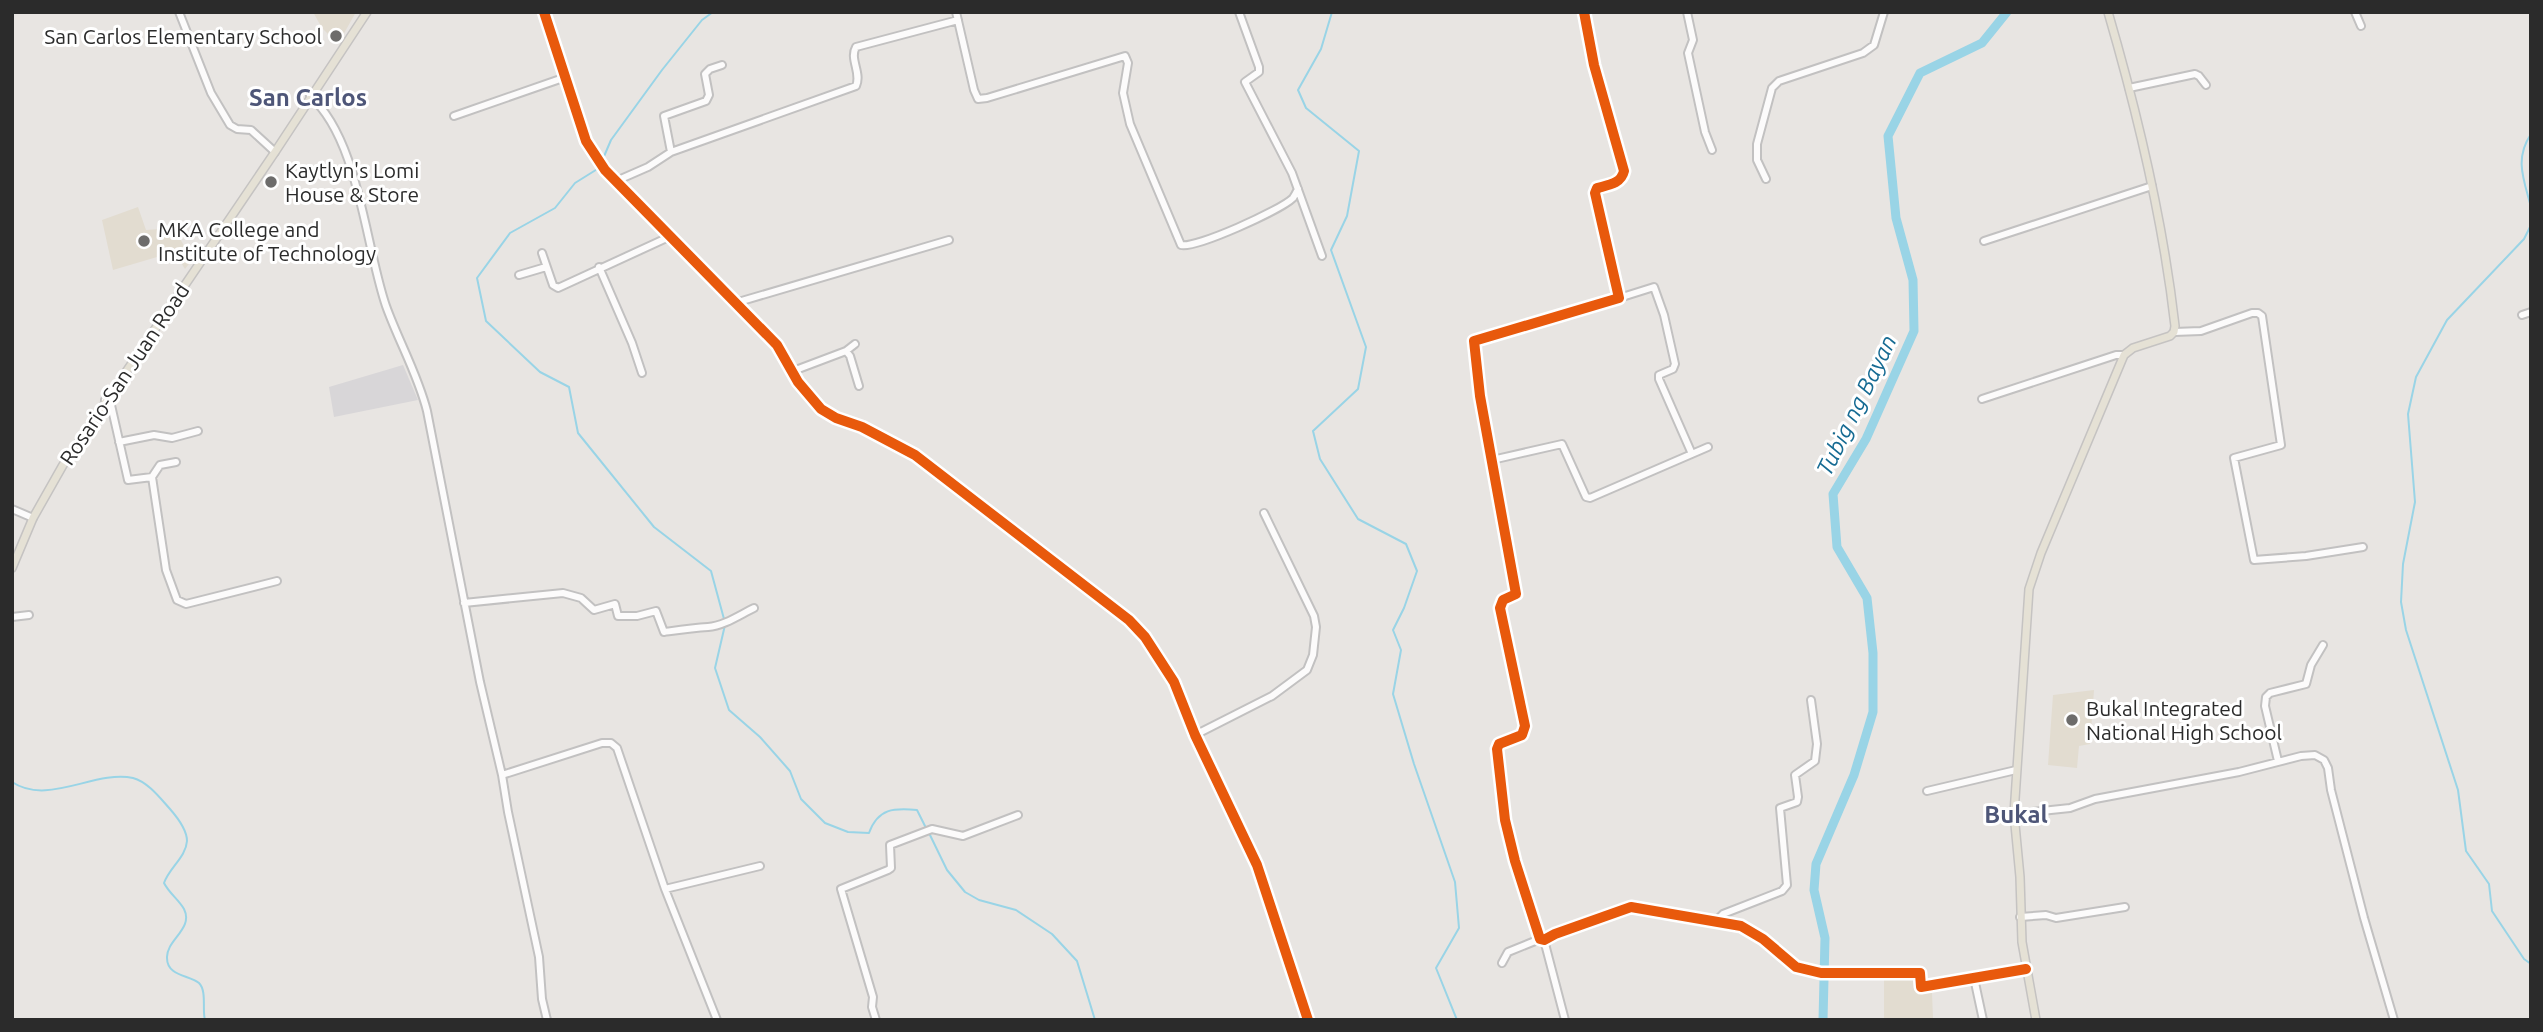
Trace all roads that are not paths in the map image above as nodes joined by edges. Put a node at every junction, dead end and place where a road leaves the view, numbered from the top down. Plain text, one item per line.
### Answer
1 (179, 12) edge
2 (367, 12) edge
3 (544, 12) edge
4 (1239, 12) edge
5 (1584, 12) edge
6 (1687, 12) edge
7 (1884, 12) edge
8 (2108, 12) edge
9 (2355, 12) edge
10 (957, 16) edge
11 (2361, 26) dead end
12 (722, 65) dead end
13 (566, 77) junction
14 (2206, 85) dead end
15 (2129, 88) junction
16 (310, 96) junction
17 (454, 116) dead end
18 (1712, 150) dead end
19 (275, 152) junction
20 (671, 152) junction
21 (1766, 180) dead end
22 (616, 181) junction
23 (2152, 186) junction
24 (1298, 188) junction
25 (671, 236) junction
26 (949, 240) dead end
27 (1984, 241) dead end
28 (542, 253) dead end
29 (1322, 256) dead end
30 (546, 267) junction
31 (599, 267) junction
32 (520, 275) dead end
33 (1619, 298) junction
34 (736, 303) junction
35 (2531, 312) edge
36 (2522, 315) dead end
37 (2174, 332) junction
38 (855, 344) dead end
39 (846, 351) junction
40 (2124, 355) junction
41 (793, 371) junction
42 (642, 373) dead end
43 (859, 386) dead end
44 (1982, 399) dead end
45 (105, 400) junction
46 (198, 431) dead end
47 (119, 442) junction
48 (1708, 447) dead end
49 (1692, 454) junction
50 (1492, 460) junction
51 (176, 463) dead end
52 (152, 477) junction
53 (12, 509) edge
54 (1264, 513) dead end
55 (33, 518) junction
56 (2363, 547) dead end
57 (12, 568) edge
58 (277, 581) dead end
59 (464, 603) junction
60 (754, 608) dead end
61 (29, 615) dead end
62 (12, 617) edge
63 (2323, 645) dead end
64 (1811, 700) dead end
65 (1195, 736) junction
66 (2278, 761) junction
67 (2016, 770) junction
68 (502, 775) junction
69 (1927, 791) dead end
70 (2014, 814) junction
71 (1018, 815) dead end
72 (760, 866) dead end
73 (666, 889) junction
74 (2125, 906) dead end
75 (2020, 917) junction
76 (1715, 922) junction
77 (1542, 940) junction
78 (1502, 963) dead end
79 (2026, 969) junction
80 (1974, 978) junction
81 (547, 1020) edge
82 (717, 1020) edge
83 (876, 1020) edge
84 (1308, 1020) edge
85 (1565, 1020) edge
86 (1983, 1020) edge
87 (2036, 1020) edge
88 (2394, 1020) edge

1 - 19 street
2 - 16 main road, Rosario-San Juan Road
3 - 13 street
4 - 24 street
5 - 33 street
6 - 18 street
7 - 21 street
8 - 15 main road
9 - 11 street
10 - 20 street
10 - 24 street
12 - 20 street
13 - 17 street
13 - 22 street
14 - 15 street
15 - 23 main road
16 - 19 main road, Rosario-San Juan Road
16 - 59 street
19 - 45 main road, Rosario-San Juan Road
20 - 22 street
22 - 25 street
23 - 27 street
23 - 37 main road
24 - 29 street
25 - 31 street
25 - 34 street
26 - 34 street
28 - 30 street
30 - 31 street
30 - 32 street
31 - 42 street
33 - 49 street
33 - 50 street
34 - 41 street
35 - 36 street
37 - 40 main road
37 - 56 street
38 - 39 street
39 - 41 street
39 - 43 street
40 - 44 street
40 - 67 main road
41 - 65 street
45 - 47 street
45 - 55 main road, Rosario-San Juan Road
46 - 47 street
47 - 52 street
48 - 49 street
49 - 50 street
50 - 77 street
51 - 52 street
52 - 58 street
53 - 55 street
54 - 65 street
55 - 57 main road, Rosario-San Juan Road
59 - 60 street
59 - 68 street
61 - 62 street
63 - 66 street
64 - 76 street
65 - 84 street
66 - 70 street
66 - 88 street
67 - 69 street
67 - 70 main road
68 - 73 street
68 - 81 street
70 - 75 main road
71 - 83 street
72 - 73 street
73 - 82 street
74 - 75 street
75 - 79 main road
76 - 77 street
76 - 80 street
77 - 78 street
77 - 85 street
79 - 80 street
79 - 87 main road
80 - 86 street

